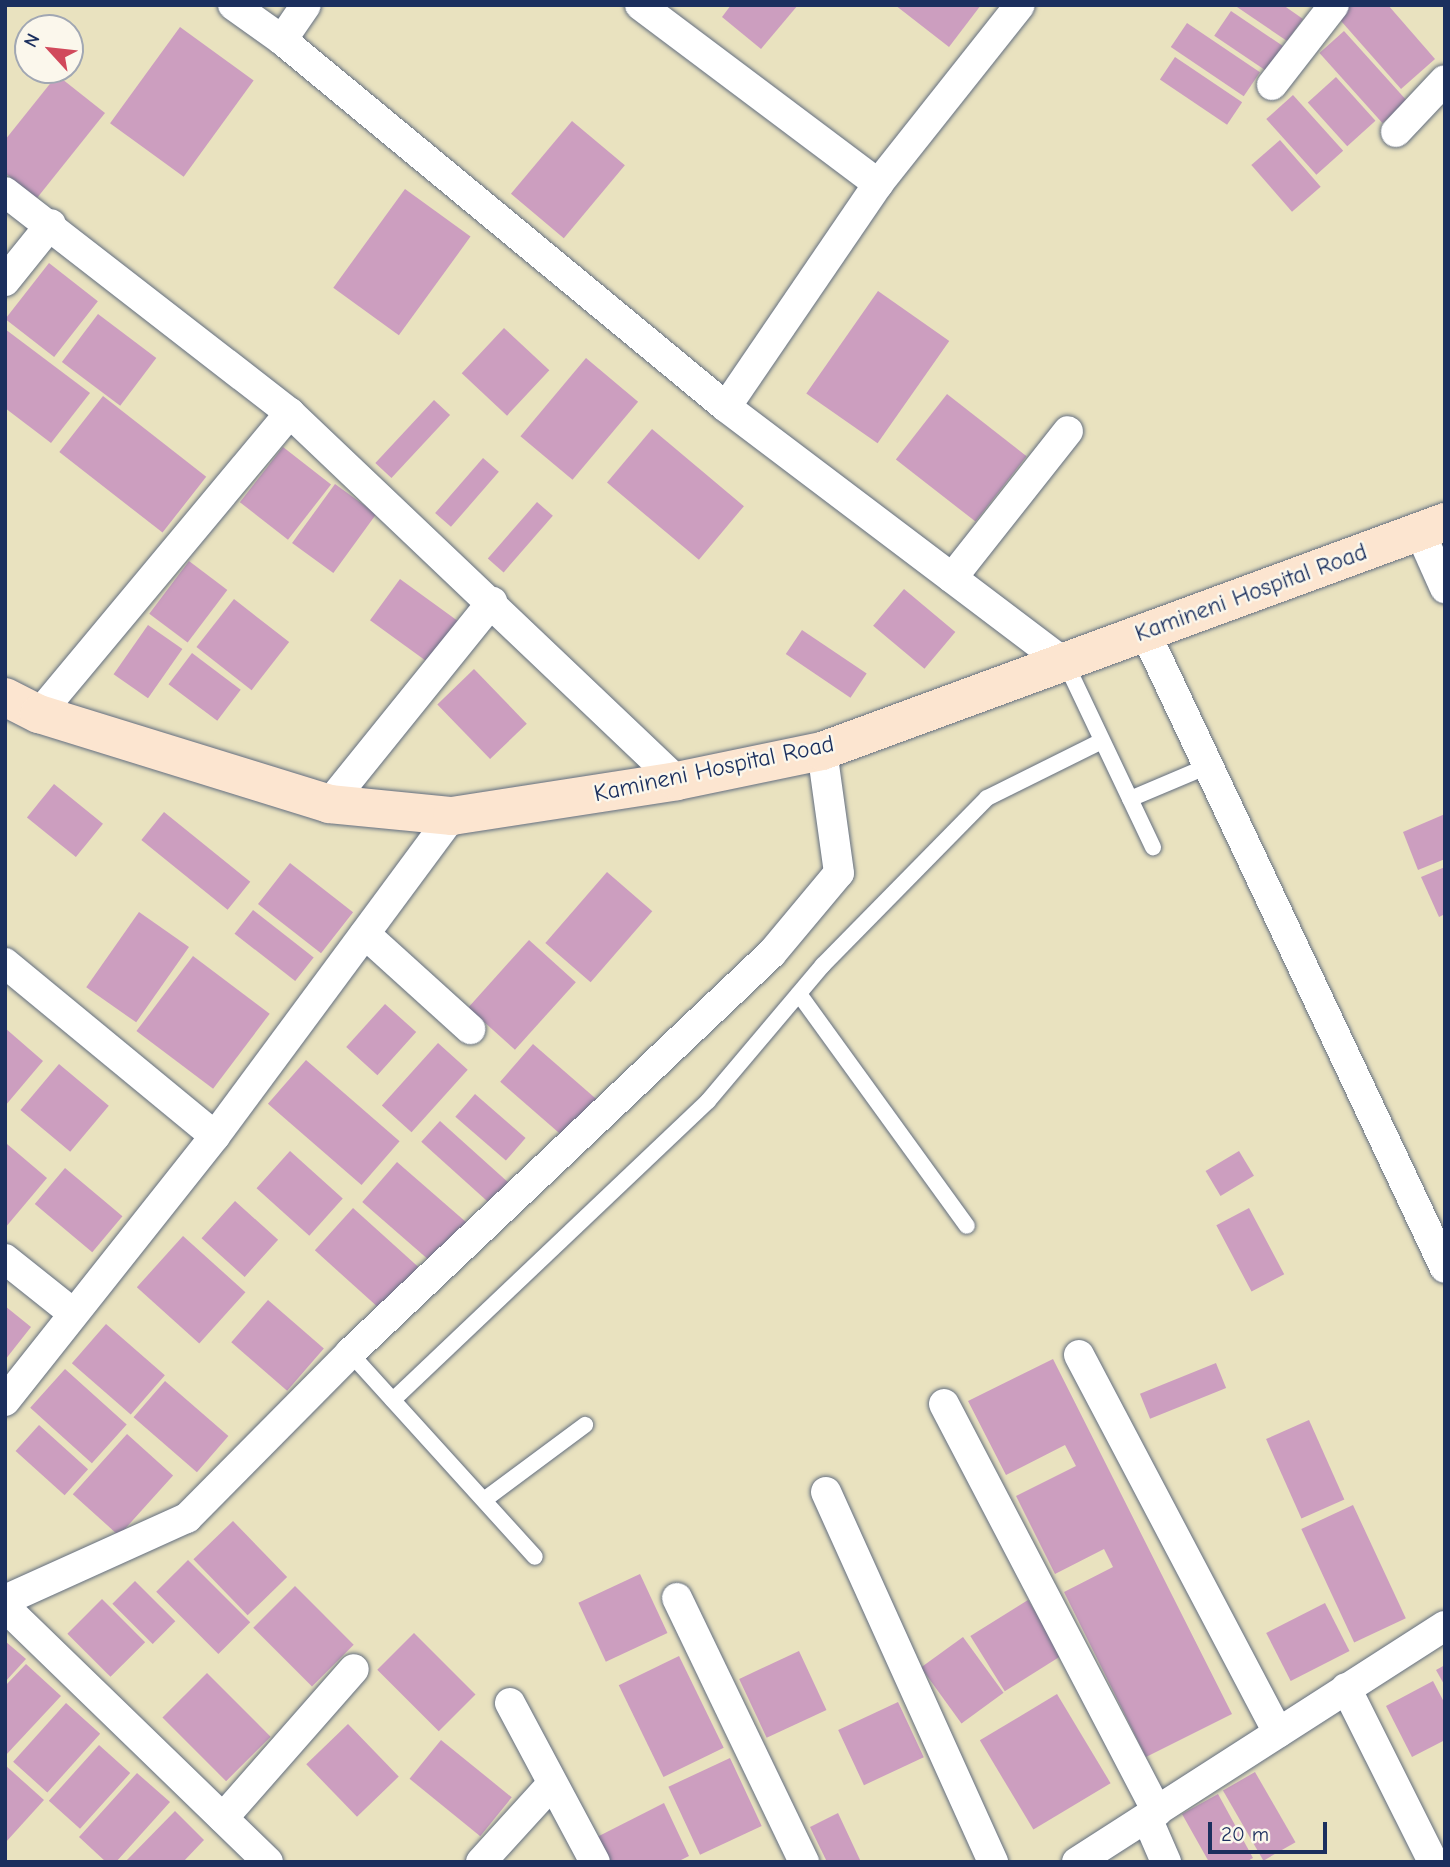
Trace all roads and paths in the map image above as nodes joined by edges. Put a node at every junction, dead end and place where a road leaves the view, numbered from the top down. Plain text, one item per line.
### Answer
1 (233, 5) edge
2 (306, 5) edge
3 (640, 5) edge
4 (1020, 5) edge
5 (1334, 5) edge
6 (282, 40) junction
7 (1445, 80) edge
8 (1272, 85) dead end
9 (1396, 132) dead end
10 (877, 184) junction
11 (5, 191) edge
12 (51, 223) junction
13 (5, 281) edge
14 (726, 407) junction
15 (290, 413) junction
16 (1068, 431) dead end
17 (1432, 526) edge
18 (952, 578) junction
19 (1445, 588) edge
20 (492, 602) junction
21 (1144, 632) junction
22 (1066, 664) junction
23 (5, 697) edge
24 (39, 714) junction
25 (1102, 741) junction
26 (821, 751) junction
27 (1208, 766) junction
28 (677, 781) junction
29 (1130, 799) junction
30 (329, 804) junction
31 (452, 816) junction
32 (1153, 847) dead end
33 (365, 934) junction
34 (5, 963) edge
35 (799, 994) junction
36 (470, 1029) dead end
37 (215, 1136) junction
38 (967, 1226) dead end
39 (5, 1259) edge
40 (1445, 1268) edge
41 (73, 1313) junction
42 (350, 1353) junction
43 (1079, 1355) dead end
44 (393, 1400) junction
45 (5, 1401) edge
46 (944, 1404) dead end
47 (585, 1425) dead end
48 (826, 1492) dead end
49 (484, 1500) junction
50 (535, 1557) dead end
51 (677, 1598) dead end
52 (5, 1600) edge
53 (5, 1606) edge
54 (1445, 1626) edge
55 (354, 1669) dead end
56 (1346, 1688) junction
57 (510, 1703) dead end
58 (1278, 1733) junction
59 (552, 1784) junction
60 (1152, 1815) junction
61 (223, 1818) junction
62 (268, 1862) edge
63 (481, 1862) edge
64 (595, 1862) edge
65 (804, 1862) edge
66 (993, 1862) edge
67 (1077, 1862) edge
68 (1166, 1862) edge
69 (1433, 1862) edge

1 - 6 street
2 - 6 street
3 - 10 street
4 - 10 street
5 - 8 street
6 - 14 street
7 - 9 street
10 - 14 street
11 - 12 street
12 - 13 street
12 - 15 street
14 - 18 street
15 - 20 street
15 - 24 street
16 - 18 street
17 - 19 street
17 - 21 street, Kamineni Hospital Road
18 - 22 street
20 - 28 street
20 - 30 street
21 - 22 street, Kamineni Hospital Road
21 - 27 street
22 - 25 lane
22 - 26 street, Kamineni Hospital Road
23 - 24 street, Kamineni Hospital Road
24 - 30 street, Kamineni Hospital Road
25 - 29 lane
25 - 35 lane
26 - 28 street, Kamineni Hospital Road
26 - 42 street
27 - 29 lane
27 - 40 street
28 - 31 street, Kamineni Hospital Road
29 - 32 lane
30 - 31 street, Kamineni Hospital Road
31 - 33 street
33 - 36 street
33 - 37 street
34 - 37 street
35 - 38 lane
35 - 44 lane
37 - 41 street
39 - 41 street
41 - 45 street
42 - 44 lane
42 - 52 street
43 - 58 street
44 - 49 lane
46 - 60 street
47 - 49 lane
48 - 66 street
49 - 50 lane
51 - 65 street
53 - 61 street
54 - 56 street
55 - 61 street
56 - 58 street
56 - 69 street
57 - 59 street
58 - 60 street
59 - 63 street
59 - 64 street
60 - 67 street
60 - 68 street
61 - 62 street

